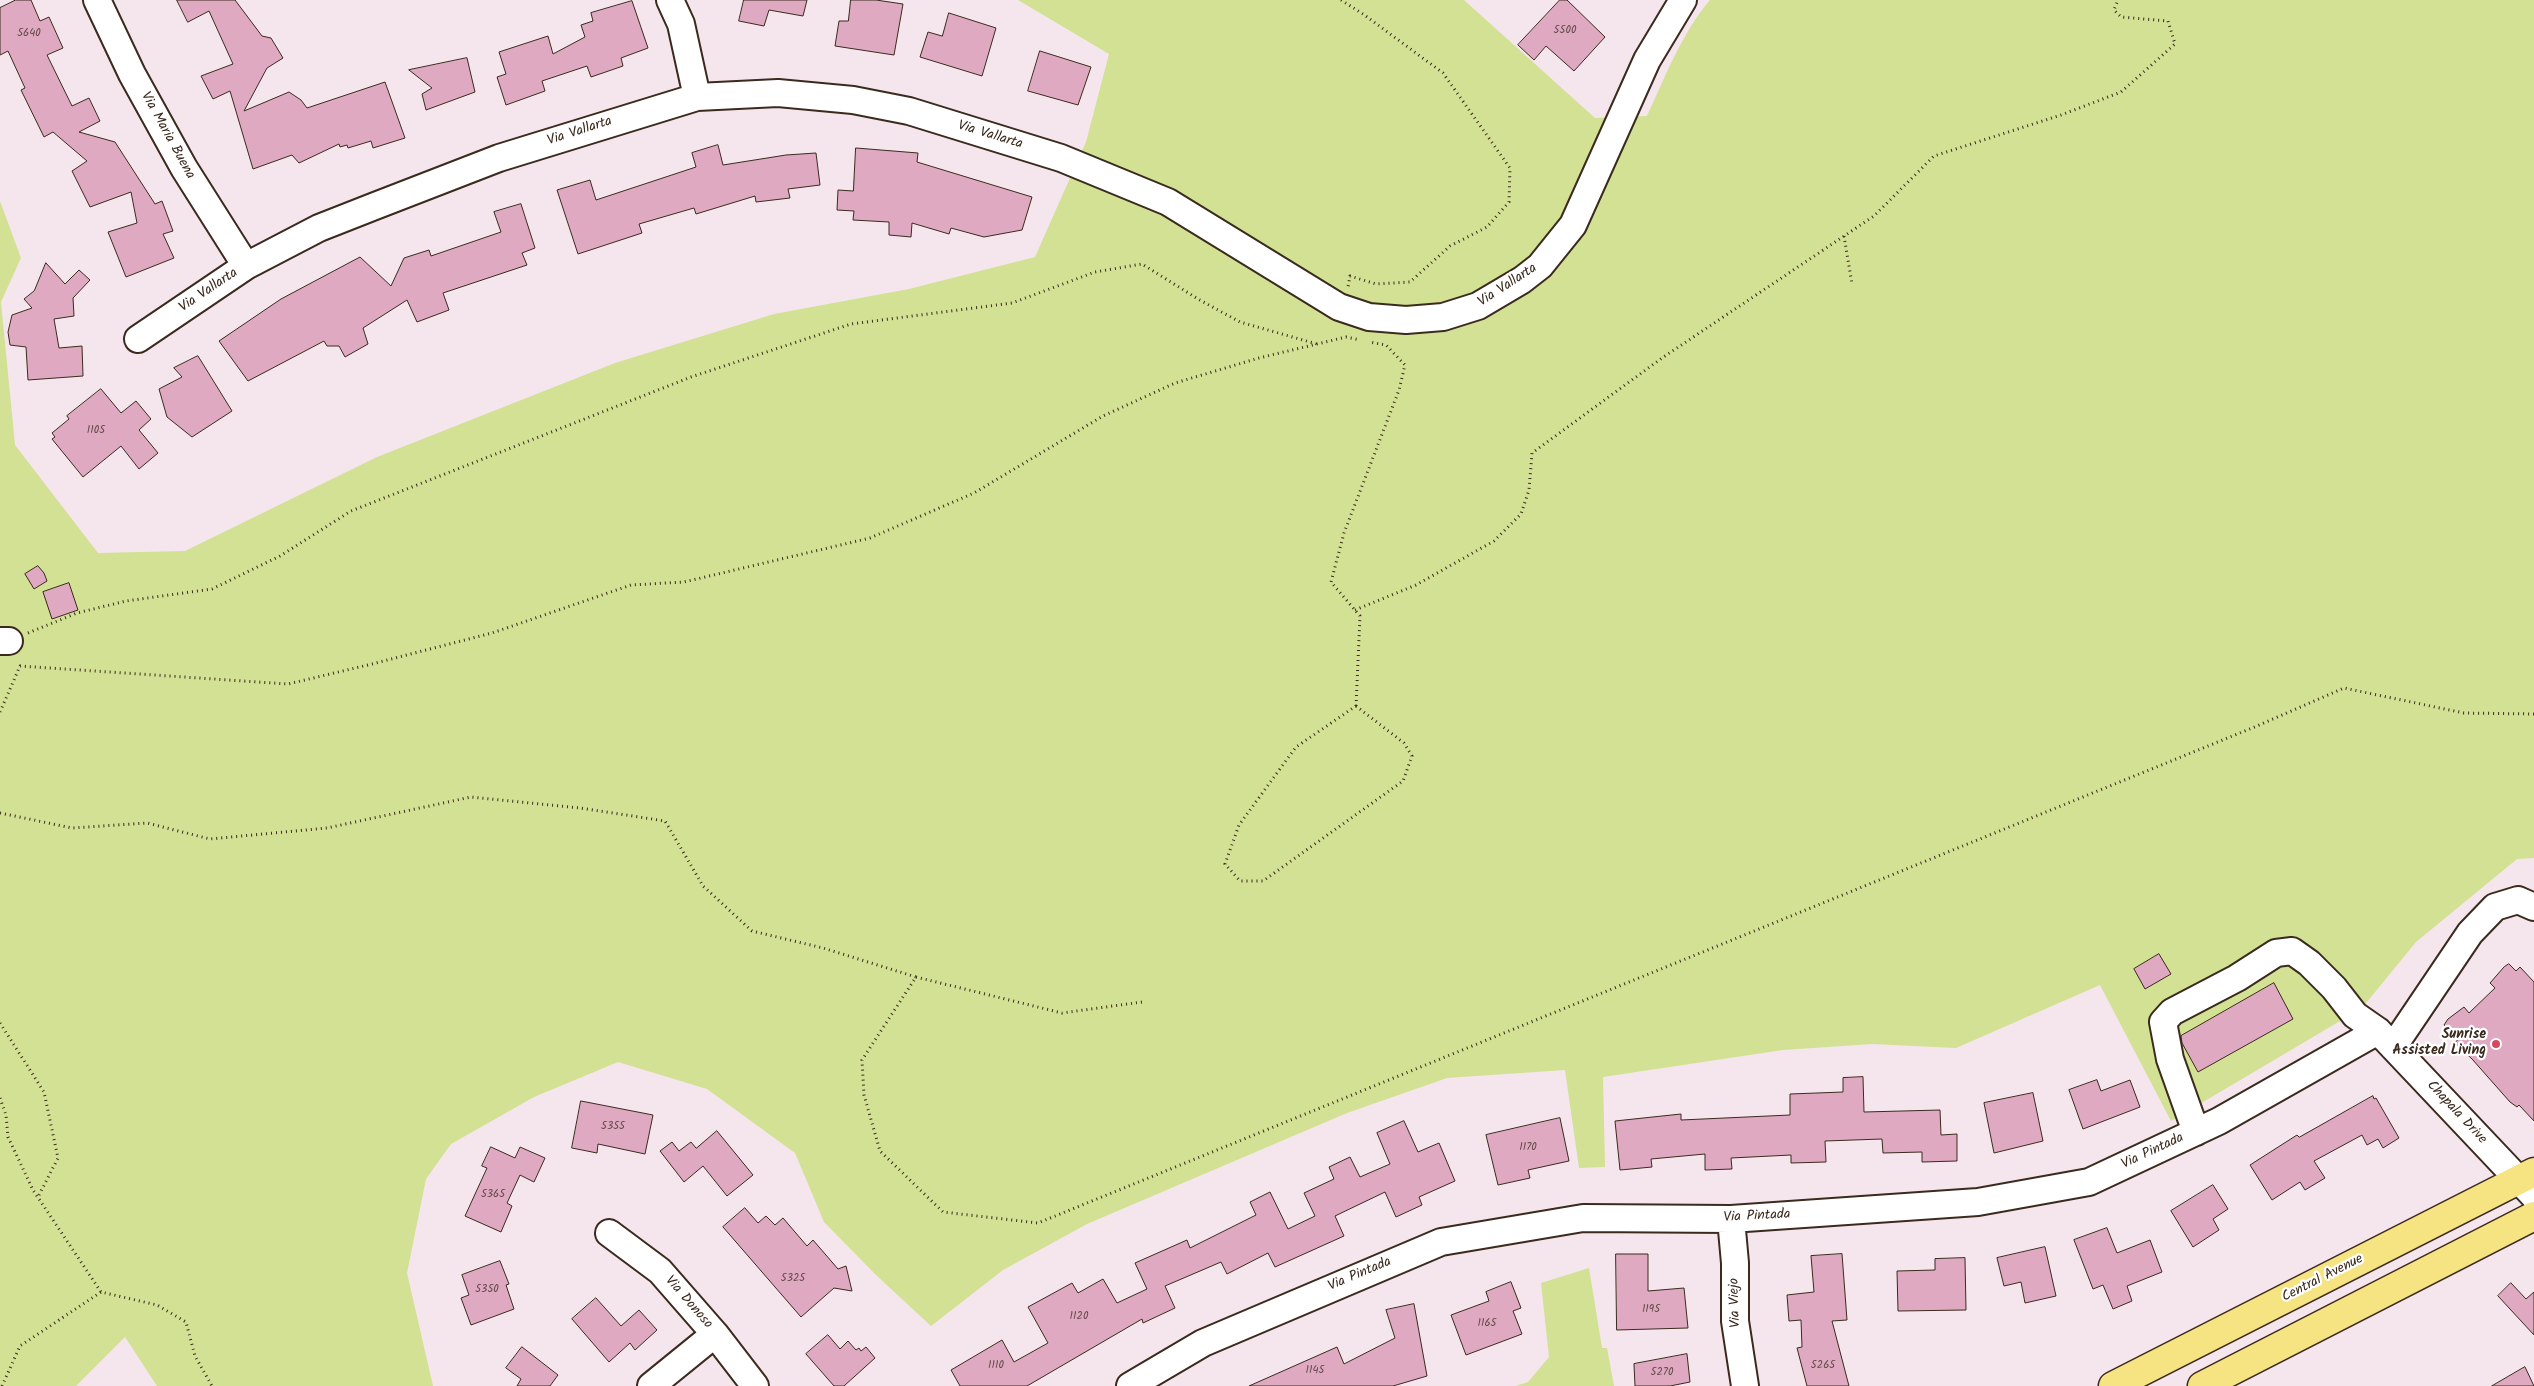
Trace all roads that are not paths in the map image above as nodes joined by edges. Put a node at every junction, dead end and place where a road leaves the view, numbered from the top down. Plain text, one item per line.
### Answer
1 (97, 0) edge
2 (670, 0) edge
3 (1679, 1) edge
4 (696, 97) junction
5 (246, 266) junction
6 (138, 339) dead end
7 (2534, 907) edge
8 (2386, 1038) junction
9 (2196, 1132) junction
10 (2529, 1183) edge
11 (2534, 1216) edge
12 (1731, 1219) junction
13 (609, 1233) dead end
14 (715, 1334) junction
15 (651, 1386) edge
16 (755, 1386) edge
17 (1130, 1386) edge
18 (1745, 1386) edge
19 (2113, 1386) edge
20 (2202, 1386) edge

1 - 5 street, Via Maria Buena
2 - 4 street
3 - 4 street, Via Vallarta
4 - 5 street, Via Vallarta
5 - 6 street, Via Vallarta
7 - 8 street
8 - 9 street, Via Pintada
8 - 9 street, Chapala Drive
8 - 10 street, Chapala Drive
9 - 12 street, Via Pintada
10 - 19 main road, Central Avenue
11 - 20 main road
12 - 17 street, Via Pintada
12 - 18 street, Via Viejo
13 - 14 street, Via Donoso
14 - 15 street
14 - 16 street, Via Donoso

